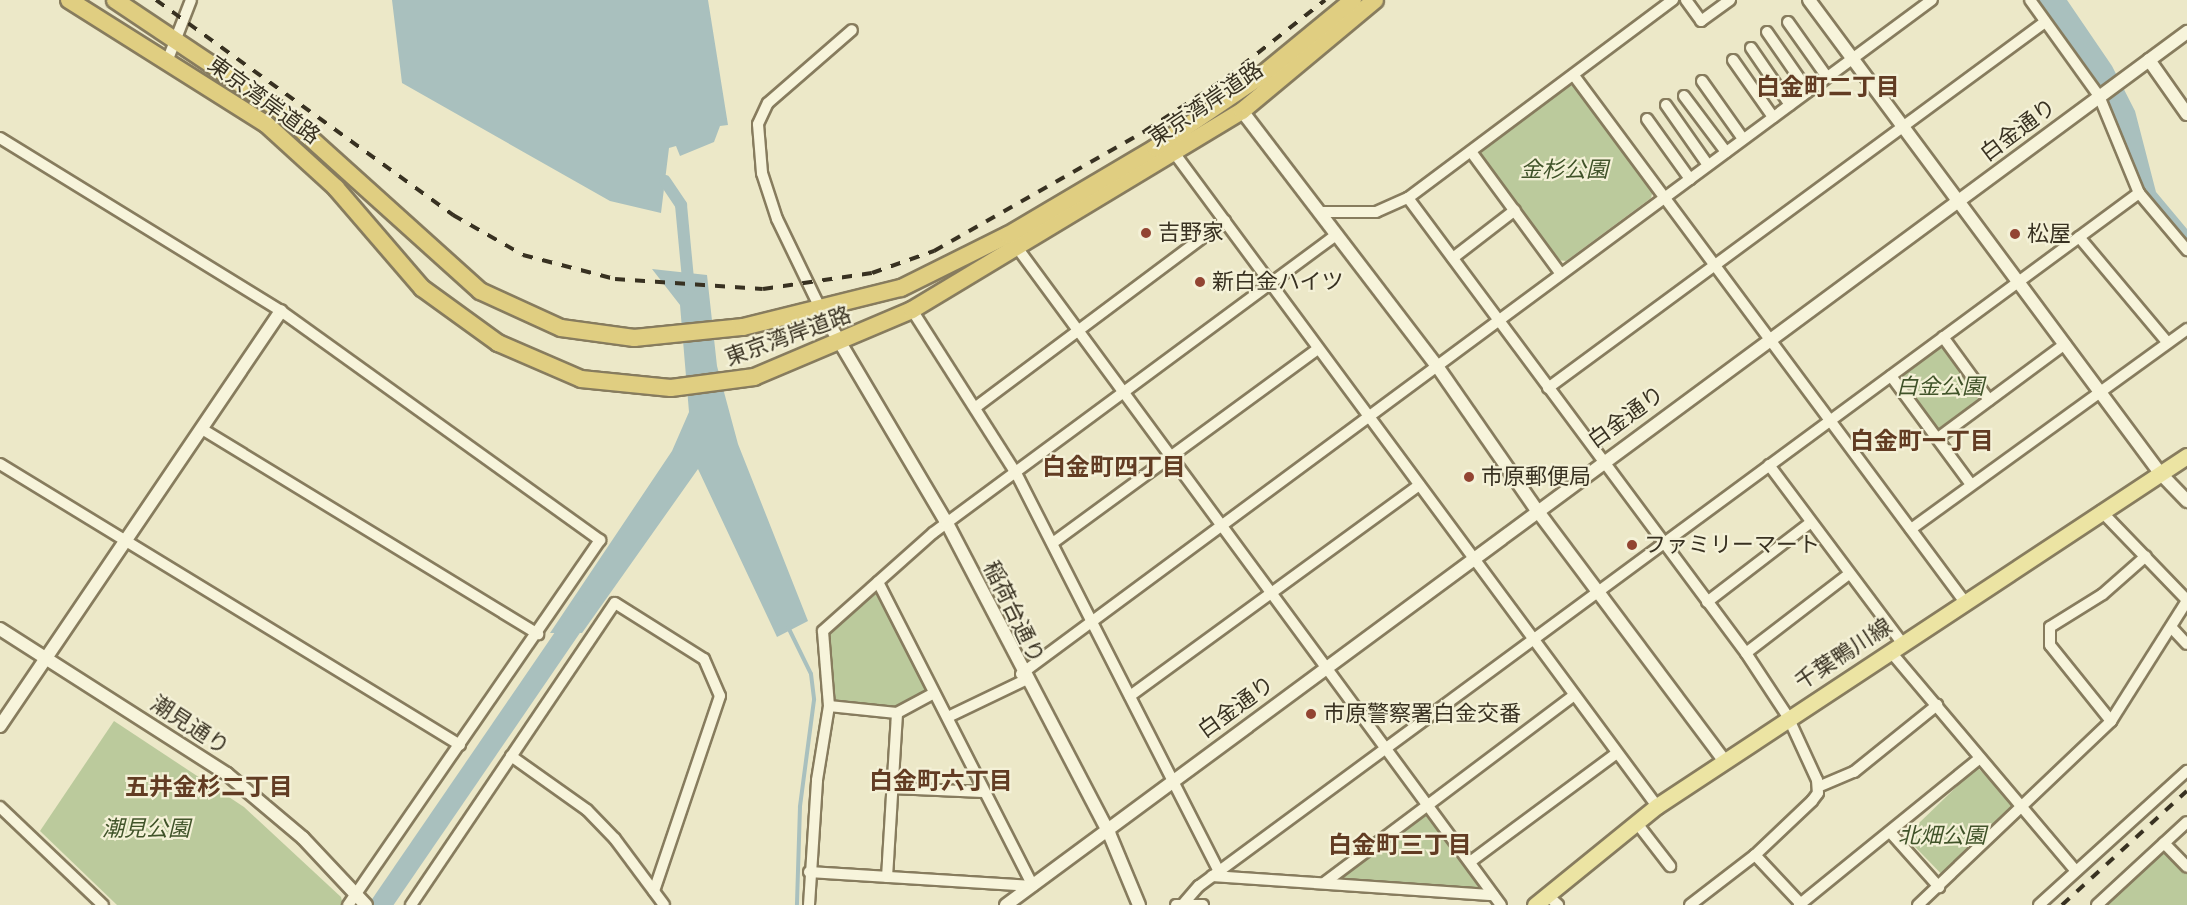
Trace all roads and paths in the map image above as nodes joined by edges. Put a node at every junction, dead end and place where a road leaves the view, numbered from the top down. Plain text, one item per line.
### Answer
1 (69, 0) edge
2 (115, 0) edge
3 (191, 0) edge
4 (1353, 0) edge
5 (1375, 0) edge
6 (1673, 0) edge
7 (1686, 0) edge
8 (1730, 0) edge
9 (1809, 0) edge
10 (1932, 0) edge
11 (2030, 0) edge
12 (1788, 22) dead end
13 (2045, 22) junction
14 (852, 30) dead end
15 (1767, 32) dead end
16 (2187, 32) edge
17 (176, 39) junction
18 (1751, 48) dead end
19 (1852, 58) junction
20 (168, 59) junction
21 (1733, 60) dead end
22 (2149, 60) junction
23 (1575, 77) junction
24 (1827, 77) junction
25 (1702, 81) dead end
26 (1808, 91) junction
27 (1684, 96) dead end
28 (2099, 96) junction
29 (1666, 105) dead end
30 (1790, 105) junction
31 (1242, 111) junction
32 (2187, 114) edge
33 (1773, 117) junction
34 (1647, 120) dead end
35 (1903, 126) junction
36 (0, 138) edge
37 (1743, 139) junction
38 (1726, 152) junction
39 (1472, 153) junction
40 (1175, 154) junction
41 (1708, 165) junction
42 (1690, 179) junction
43 (2139, 193) junction
44 (1408, 198) junction
45 (1664, 198) junction
46 (1959, 200) junction
47 (1515, 210) junction
48 (1319, 212) junction
49 (1225, 221) junction
50 (1008, 234) junction
51 (1336, 235) junction
52 (2079, 237) junction
53 (1018, 250) junction
54 (2187, 250) edge
55 (1453, 258) junction
56 (1714, 264) junction
57 (1561, 274) junction
58 (2020, 282) junction
59 (1271, 284) junction
60 (912, 310) junction
61 (282, 311) junction
62 (822, 312) junction
63 (1498, 320) junction
64 (2187, 329) edge
65 (1077, 333) junction
66 (1943, 337) junction
67 (1769, 340) junction
68 (2168, 343) junction
69 (840, 344) junction
70 (2065, 344) junction
71 (1318, 349) junction
72 (1437, 366) junction
73 (1891, 376) junction
74 (1548, 388) junction
75 (2099, 389) junction
76 (1122, 394) junction
77 (1989, 400) junction
78 (976, 407) junction
79 (1369, 416) junction
80 (1830, 421) junction
81 (202, 429) junction
82 (1938, 438) junction
83 (2187, 456) edge
84 (1169, 458) junction
85 (1602, 461) junction
86 (0, 464) edge
87 (1769, 465) junction
88 (1016, 473) junction
89 (2160, 473) junction
90 (1970, 483) junction
91 (1419, 485) junction
92 (2187, 501) edge
93 (1536, 509) junction
94 (2101, 511) junction
95 (1810, 523) junction
96 (948, 525) junction
97 (1219, 525) junction
98 (1911, 530) junction
99 (127, 540) junction
100 (1054, 542) junction
101 (1663, 543) junction
102 (2145, 556) junction
103 (1471, 557) junction
104 (1849, 574) junction
105 (878, 582) junction
106 (1596, 591) junction
107 (1271, 592) junction
108 (2187, 601) edge
109 (1707, 602) junction
110 (1964, 602) junction
111 (1091, 619) junction
112 (2171, 627) junction
113 (0, 629) edge
114 (538, 634) junction
115 (1533, 639) junction
116 (2187, 644) edge
117 (1896, 647) junction
118 (1746, 653) junction
119 (47, 657) junction
120 (1325, 668) junction
121 (1023, 677) junction
122 (934, 693) junction
123 (1574, 695) junction
124 (1130, 696) junction
125 (1937, 705) junction
126 (829, 706) junction
127 (897, 713) junction
128 (948, 717) junction
129 (1788, 717) junction
130 (2112, 721) junction
131 (0, 726) edge
132 (460, 746) junction
133 (1386, 750) junction
134 (1617, 753) junction
135 (511, 756) junction
136 (1980, 758) junction
137 (1724, 760) junction
138 (2187, 771) edge
139 (1172, 781) junction
140 (1818, 787) junction
141 (893, 788) junction
142 (983, 792) junction
143 (1657, 806) junction
144 (0, 807) edge
145 (1425, 807) junction
146 (2023, 809) junction
147 (1636, 822) junction
148 (2187, 822) edge
149 (1890, 832) junction
150 (1108, 834) junction
151 (2164, 843) junction
152 (1755, 855) junction
153 (1470, 862) junction
154 (1670, 866) dead end
155 (2187, 867) edge
156 (2076, 871) junction
157 (809, 872) junction
158 (1215, 874) junction
159 (887, 877) junction
160 (1324, 883) junction
161 (1033, 886) junction
162 (1939, 887) junction
163 (654, 891) junction
164 (356, 893) junction
165 (1492, 895) junction
166 (1546, 902) edge
167 (1180, 904) edge
168 (103, 905) edge
169 (348, 905) edge
170 (366, 905) edge
171 (411, 905) edge
172 (664, 905) edge
173 (809, 905) edge
174 (1006, 905) edge
175 (1139, 905) edge
176 (1203, 905) edge
177 (1501, 905) edge
178 (1690, 905) edge
179 (1801, 905) edge
180 (1918, 905) edge
181 (2039, 905) edge
182 (2097, 905) edge

1 - 20 highway, 東京湾岸道路
2 - 17 highway, 東京湾岸道路
3 - 17 street
4 - 50 highway, 東京湾岸道路
5 - 31 highway, 東京湾岸道路
6 - 23 street
7 - 8 street
9 - 19 street
10 - 19 street
11 - 13 street
12 - 24 street
13 - 28 street
13 - 35 street
14 - 62 street
15 - 26 street
16 - 22 street, 白金通り
17 - 20 street
17 - 62 highway, 東京湾岸道路
18 - 30 street
19 - 24 street
19 - 35 street
20 - 69 highway, 東京湾岸道路
21 - 33 street
22 - 28 street, 白金通り
22 - 32 street
23 - 39 street
23 - 45 street
24 - 26 street
25 - 37 street
26 - 30 street
27 - 38 street
28 - 43 street
28 - 46 street, 白金通り
29 - 41 street
30 - 33 street
31 - 40 highway, 東京湾岸道路
31 - 48 street
33 - 37 street
34 - 42 street
35 - 46 street
35 - 56 street
36 - 61 street
37 - 38 street
38 - 41 street
39 - 44 street
39 - 47 street
40 - 49 street
40 - 53 highway, 東京湾岸道路
41 - 42 street
42 - 45 street
43 - 52 street
43 - 54 street
44 - 48 street
44 - 55 street
45 - 56 street
45 - 57 street
46 - 58 street
46 - 67 street, 白金通り
47 - 55 street
47 - 57 street
48 - 51 street
49 - 59 street
49 - 65 street
50 - 53 street
50 - 62 highway, 東京湾岸道路
51 - 59 street
51 - 72 street
52 - 58 street
52 - 68 street
53 - 60 highway, 東京湾岸道路
53 - 65 street
55 - 63 street
56 - 67 street
56 - 74 street
57 - 63 street
58 - 66 street
58 - 70 street
59 - 71 street
59 - 76 street
60 - 69 highway, 東京湾岸道路
60 - 78 street
61 - 81 street
61 - 114 street
62 - 69 street, 稲荷台通り
63 - 72 street
63 - 74 street
64 - 68 street
65 - 76 street
65 - 78 street
66 - 73 street
66 - 77 street
67 - 80 street
67 - 85 street, 白金通り
68 - 75 street
69 - 96 street, 稲荷台通り
70 - 75 street
70 - 77 street
71 - 79 street
71 - 84 street
72 - 79 street
72 - 93 street
73 - 80 street
73 - 82 street
74 - 85 street
75 - 89 street
75 - 90 street
76 - 84 street
76 - 88 street
77 - 82 street
78 - 88 street
79 - 91 street
79 - 97 street
80 - 87 street
80 - 98 street
81 - 99 street
81 - 114 street
82 - 90 street
83 - 89 main road, 千葉鴨川線
84 - 97 street
84 - 100 street
85 - 93 street, 白金通り
85 - 101 street
86 - 99 street
87 - 95 street
87 - 101 street
88 - 96 street
88 - 100 street
89 - 92 street
89 - 94 main road, 千葉鴨川線
90 - 98 street
91 - 103 street
91 - 107 street
93 - 103 street, 白金通り
93 - 106 street
94 - 102 street
94 - 110 main road, 千葉鴨川線
95 - 104 street
95 - 109 street
96 - 105 street
96 - 121 street, 稲荷台通り
97 - 107 street
97 - 111 street
98 - 110 street
99 - 119 street
99 - 132 street
100 - 111 street
101 - 106 street
101 - 109 street
102 - 108 street
102 - 130 street
103 - 115 street
103 - 120 street, 白金通り
104 - 117 street
104 - 118 street
105 - 122 street
105 - 126 street
106 - 115 street
106 - 137 street
107 - 120 street
107 - 124 street
108 - 112 street
109 - 118 street
110 - 117 main road, 千葉鴨川線
111 - 121 street
111 - 124 street
112 - 116 street
112 - 130 street
113 - 119 street, 潮見通り
114 - 132 street
115 - 123 street
115 - 133 street
117 - 125 street
117 - 129 main road, 千葉鴨川線
118 - 129 street
119 - 131 street
119 - 164 street, 潮見通り
120 - 133 street
120 - 139 street, 白金通り
121 - 128 street
121 - 150 street, 稲荷台通り
122 - 127 street
122 - 128 street
123 - 134 street
123 - 145 street
124 - 139 street
125 - 136 street
125 - 140 street
126 - 127 street
126 - 157 street
127 - 141 street
128 - 142 street
129 - 137 main road, 千葉鴨川線
129 - 140 street
130 - 146 street
132 - 164 street
133 - 145 street
133 - 158 street
134 - 143 street
134 - 153 street
135 - 163 street
135 - 163 street
135 - 171 street
136 - 146 street
136 - 149 street
137 - 143 main road, 千葉鴨川線
138 - 156 street
139 - 150 street, 白金通り
139 - 158 street
140 - 152 street
141 - 142 street
141 - 159 street
142 - 161 street
143 - 147 main road, 千葉鴨川線
144 - 168 street
145 - 153 street
145 - 160 street
146 - 156 street
146 - 162 street
147 - 154 street
147 - 166 main road, 千葉鴨川線
148 - 151 street
149 - 162 street
149 - 179 street
150 - 161 street, 白金通り
150 - 175 street, 稲荷台通り
151 - 155 street
151 - 182 street
152 - 178 street
152 - 179 street
153 - 165 street
156 - 181 street
157 - 159 street
157 - 173 street
158 - 160 street
158 - 167 street
159 - 161 street
160 - 165 street
161 - 174 street, 白金通り
162 - 180 street
163 - 172 street
164 - 169 street
164 - 170 street, 潮見通り
165 - 177 street
167 - 176 street

